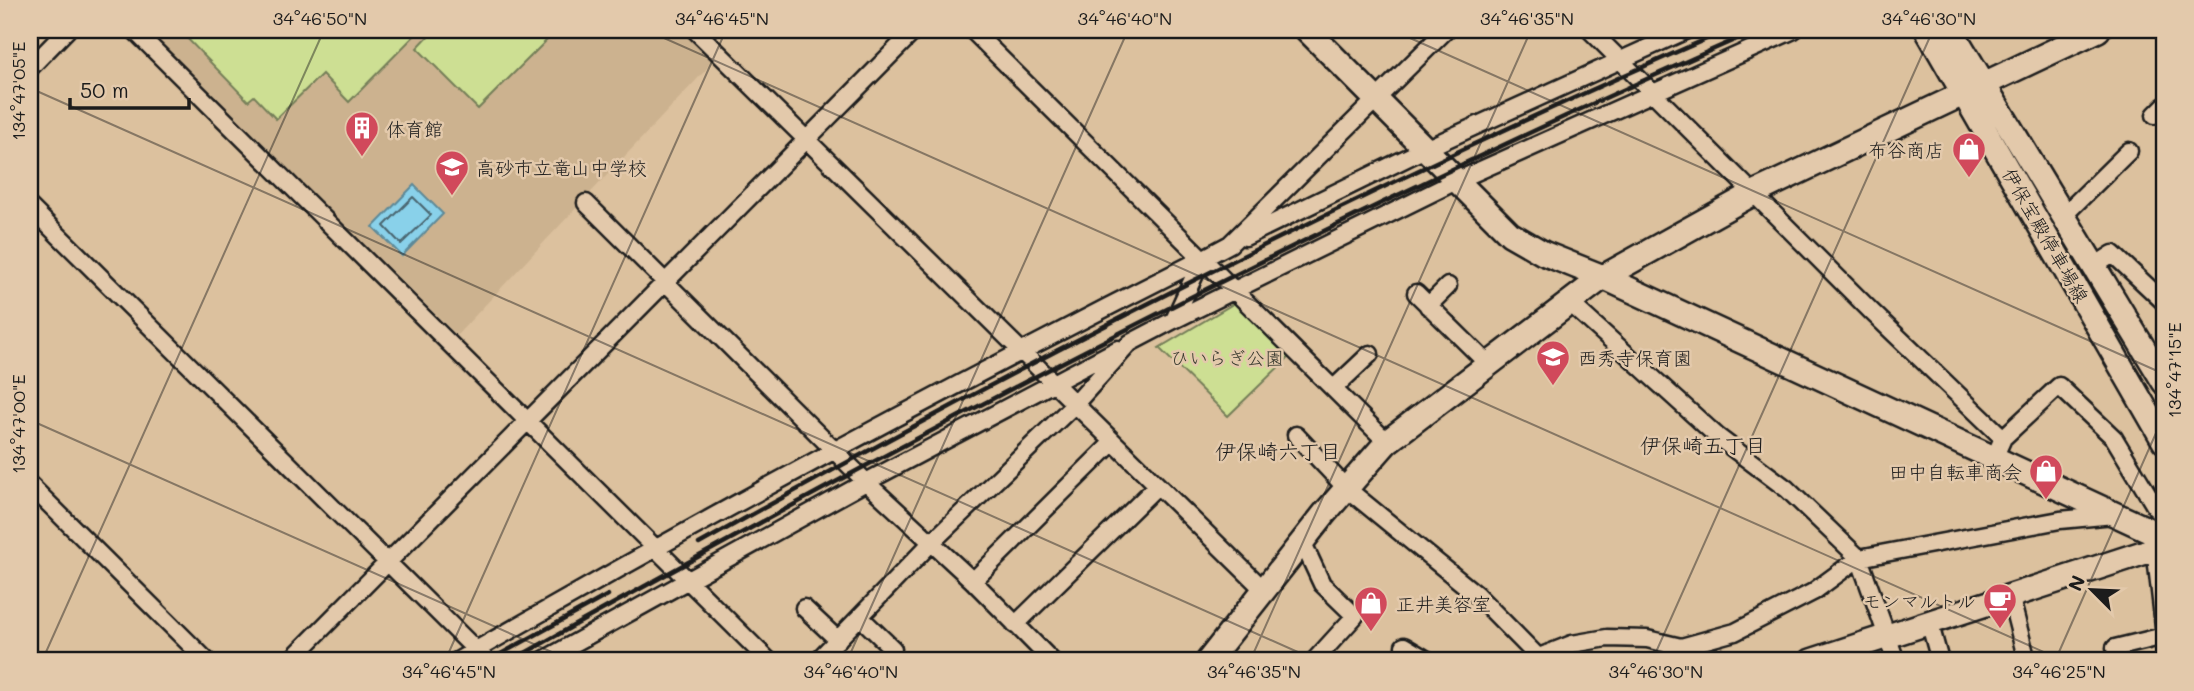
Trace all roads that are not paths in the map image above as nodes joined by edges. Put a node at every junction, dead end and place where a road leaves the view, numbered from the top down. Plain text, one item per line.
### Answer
1 (67, 30) edge
2 (134, 30) edge
3 (695, 30) edge
4 (915, 30) edge
5 (972, 30) edge
6 (1307, 30) edge
7 (1446, 30) edge
8 (1590, 30) edge
9 (1687, 30) edge
10 (1794, 30) edge
11 (1927, 30) edge
12 (1951, 30) edge
13 (2098, 30) edge
14 (1620, 60) junction
15 (30, 68) edge
16 (1974, 89) junction
17 (1654, 91) junction
18 (1377, 101) junction
19 (807, 141) junction
20 (1425, 149) junction
21 (2129, 151) dead end
22 (1456, 181) junction
23 (1754, 193) junction
24 (586, 203) dead end
25 (30, 207) edge
26 (2063, 216) junction
27 (1230, 244) junction
28 (1202, 259) junction
29 (2093, 267) junction
30 (1603, 277) junction
31 (667, 282) junction
32 (1448, 286) dead end
33 (1235, 289) junction
34 (1416, 293) dead end
35 (1569, 302) junction
36 (2164, 302) edge
37 (1428, 306) junction
38 (1174, 320) junction
39 (1130, 343) junction
40 (1021, 350) junction
41 (1370, 354) dead end
42 (1488, 364) junction
43 (2164, 382) edge
44 (1054, 383) junction
45 (1334, 388) junction
46 (1074, 404) junction
47 (528, 421) junction
48 (1296, 435) dead end
49 (2164, 441) edge
50 (1113, 442) junction
51 (1387, 442) junction
52 (1999, 447) junction
53 (835, 450) junction
54 (866, 482) junction
55 (30, 485) edge
56 (1157, 486) junction
57 (1346, 488) junction
58 (2115, 515) junction
59 (2164, 521) edge
60 (932, 542) junction
61 (1303, 543) junction
62 (2161, 544) edge
63 (655, 547) junction
64 (1859, 558) junction
65 (387, 562) junction
66 (687, 579) junction
67 (973, 581) junction
68 (1264, 590) junction
69 (2010, 595) junction
70 (804, 608) dead end
71 (860, 617) junction
72 (1929, 621) junction
73 (1015, 625) junction
74 (2164, 626) edge
75 (1889, 635) junction
76 (2164, 636) edge
77 (838, 640) junction
78 (1404, 646) dead end
79 (893, 649) dead end
80 (482, 656) edge
81 (1533, 659) edge
82 (207, 661) edge
83 (290, 661) edge
84 (457, 661) edge
85 (542, 661) edge
86 (769, 661) edge
87 (817, 661) edge
88 (1052, 661) edge
89 (1208, 661) edge
90 (1314, 661) edge
91 (1429, 661) edge
92 (1811, 661) edge
93 (1896, 661) edge
94 (1940, 661) edge
95 (2027, 661) edge
96 (2117, 661) edge

1 - 15 street
2 - 47 street
3 - 19 street
4 - 19 street
5 - 28 street
6 - 18 street
7 - 18 street
8 - 14 street
9 - 14 street
10 - 17 street
11 - 16 street, 伊保宝殿停車場線
12 - 16 street, 伊保宝殿停車場線
13 - 16 street
14 - 17 street
14 - 20 street
16 - 23 street
16 - 26 street, 伊保宝殿停車場線
16 - 49 street, 伊保宝殿停車場線
17 - 22 street
17 - 23 street
18 - 20 street
18 - 27 street
19 - 31 street
19 - 40 street
20 - 22 street
20 - 27 street
21 - 26 street
22 - 30 street
22 - 33 street
23 - 30 street
23 - 52 street
24 - 31 street
25 - 65 street
26 - 29 street, 伊保宝殿停車場線
27 - 28 street
28 - 33 street
28 - 38 street
28 - 40 street
29 - 36 street
29 - 43 street, 伊保宝殿停車場線
30 - 35 street
30 - 52 street
31 - 47 street
31 - 53 street
32 - 37 street
33 - 38 street
33 - 45 street
34 - 37 street
35 - 42 street
35 - 64 street
37 - 42 street
38 - 39 street
39 - 44 street
39 - 46 street
40 - 44 street
40 - 53 street
41 - 45 street
42 - 51 street
44 - 46 street
44 - 54 street
45 - 51 street
46 - 50 street
46 - 60 street
47 - 63 street
47 - 65 street
48 - 57 street
50 - 56 street
50 - 67 street
51 - 57 street
52 - 58 street
52 - 59 street
53 - 54 street
53 - 63 street
54 - 60 street
54 - 66 street
55 - 82 street
56 - 68 street
56 - 73 street
57 - 61 street
57 - 81 street
58 - 62 street
58 - 64 street
60 - 67 street
60 - 71 street
61 - 68 street
61 - 90 street
62 - 69 street
62 - 74 street
63 - 66 street
63 - 80 street
64 - 75 street
64 - 81 street
65 - 80 street
65 - 83 street
66 - 85 street
66 - 86 street
67 - 73 street
68 - 89 street
69 - 72 street
69 - 95 street
70 - 77 street
71 - 77 street
71 - 79 street
72 - 75 street
72 - 94 street
73 - 88 street
75 - 92 street
75 - 93 street
76 - 96 street
77 - 87 street
78 - 91 street
80 - 84 street

